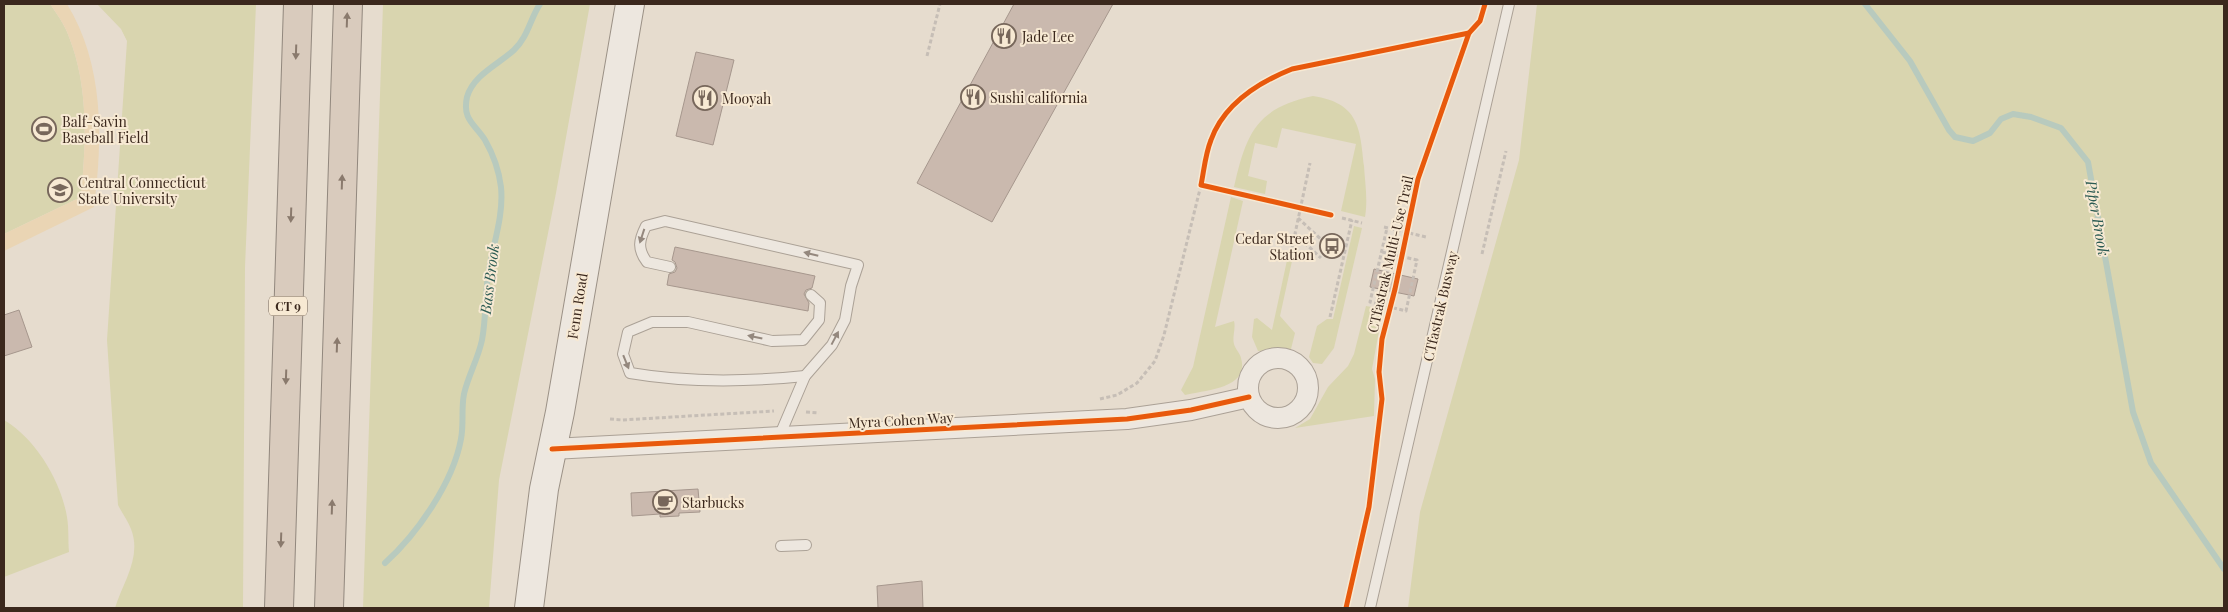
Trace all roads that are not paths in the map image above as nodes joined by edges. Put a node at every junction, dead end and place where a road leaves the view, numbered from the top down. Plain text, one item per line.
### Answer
1 (298, 4) edge
2 (348, 4) edge
3 (630, 4) edge
4 (1509, 4) edge
5 (670, 267) dead end
6 (811, 295) dead end
7 (804, 376) junction
8 (1249, 397) dead end
9 (779, 437) junction
10 (552, 449) junction
11 (806, 544) dead end
12 (781, 546) dead end
13 (278, 608) edge
14 (329, 608) edge
15 (529, 608) edge
16 (1370, 608) edge

1 -> 13 highway, CT 9
14 -> 2 highway
3 - 10 main road, Fenn Road
4 - 16 lane, CTfastrak Busway
7 -> 5 lane
6 -> 7 lane
7 - 9 lane
8 - 9 street, Myra Cohen Way
9 - 10 street, Myra Cohen Way
10 - 15 main road, Fenn Road
11 - 12 lane

